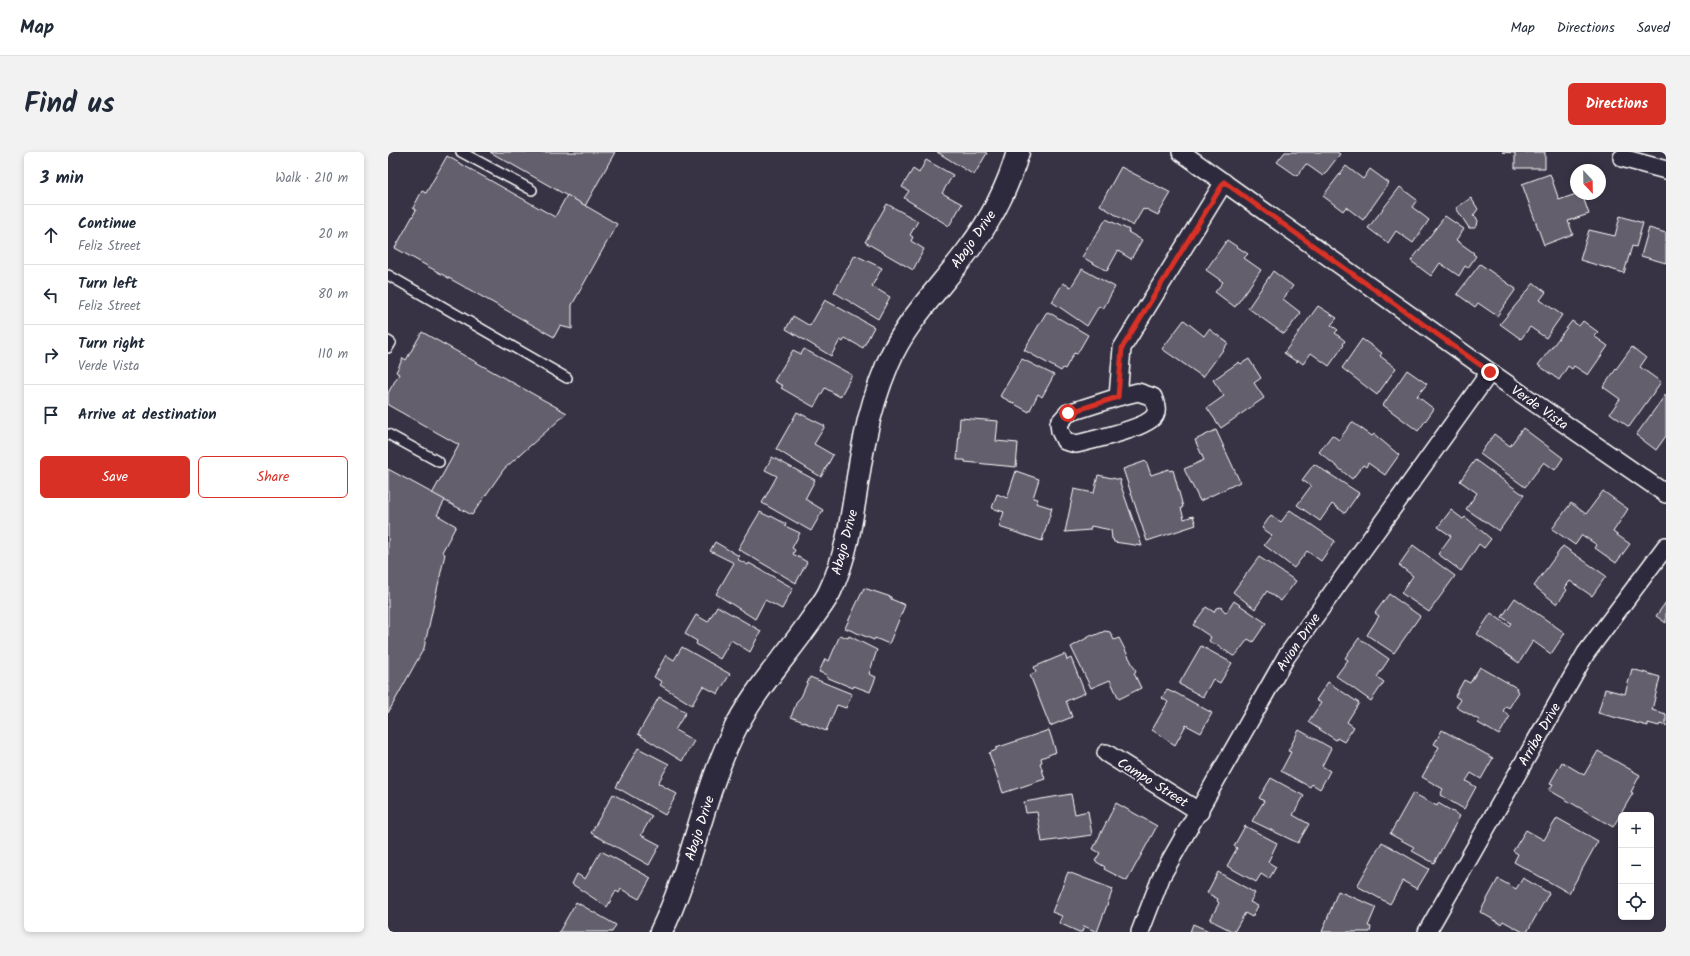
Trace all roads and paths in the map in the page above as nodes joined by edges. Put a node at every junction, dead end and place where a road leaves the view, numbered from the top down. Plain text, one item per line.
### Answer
1 (461, 152) edge
2 (1018, 152) edge
3 (1181, 152) edge
4 (1622, 158) dead end
5 (1666, 170) edge
6 (1224, 182) junction
7 (532, 190) dead end
8 (388, 275) edge
9 (388, 341) edge
10 (388, 348) edge
11 (1490, 372) junction
12 (567, 378) dead end
13 (1118, 397) junction
14 (388, 434) edge
15 (439, 462) dead end
16 (1666, 494) edge
17 (1666, 546) edge
18 (1106, 753) dead end
19 (1200, 812) junction
20 (661, 932) edge
21 (1140, 932) edge
22 (1427, 932) edge

1 - 7 lane
2 - 20 street, Abajo Drive
3 - 6 street, Verde Vista
4 - 5 street
6 - 11 street, Verde Vista
6 - 13 street
8 - 12 lane
9 - 10 lane
11 - 16 street, Verde Vista
11 - 19 street, Avion Drive
13 - 13 street
14 - 15 lane
17 - 22 street, Arriba Drive
18 - 19 street, Campo Street
19 - 21 street, Avion Drive

